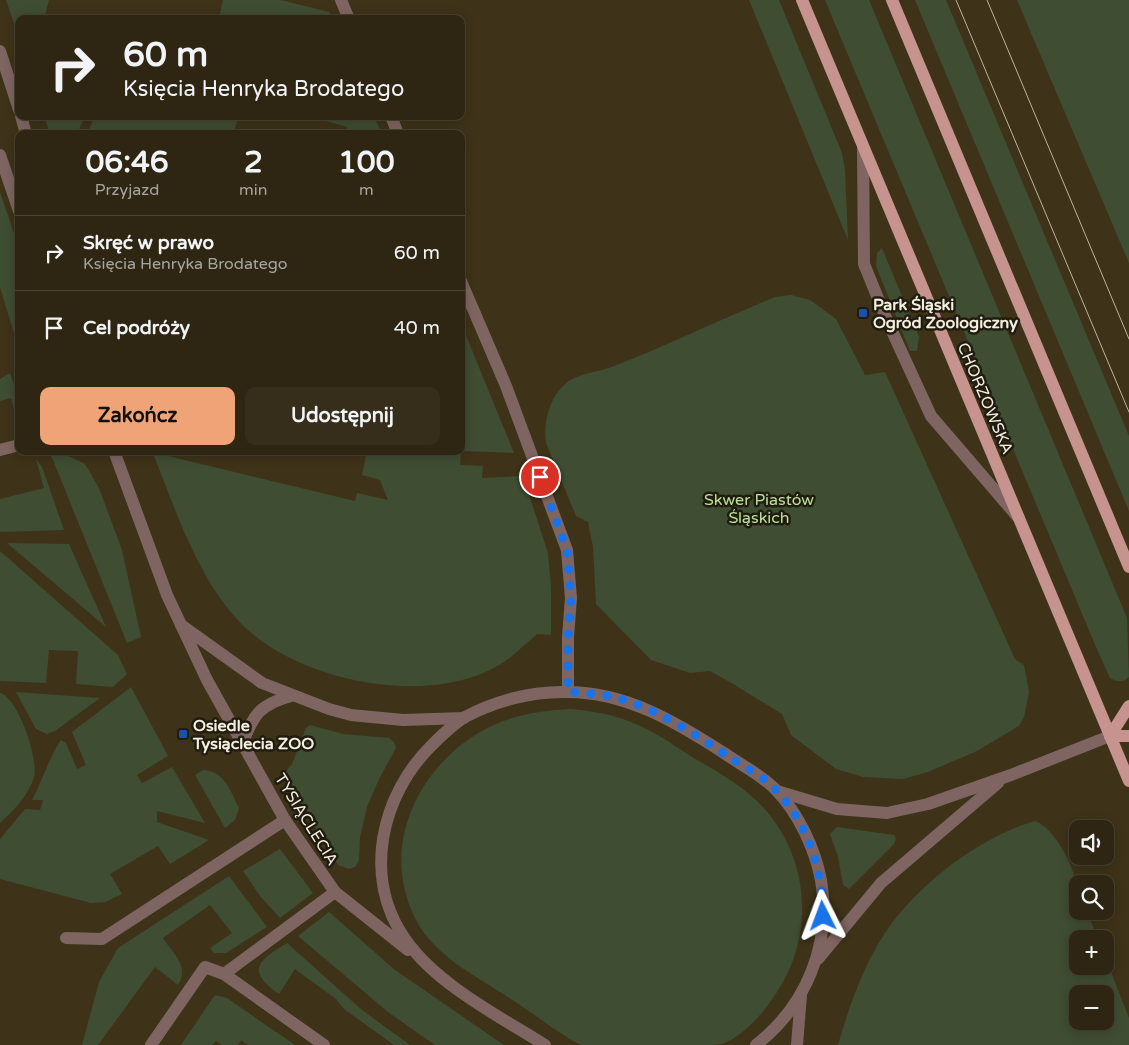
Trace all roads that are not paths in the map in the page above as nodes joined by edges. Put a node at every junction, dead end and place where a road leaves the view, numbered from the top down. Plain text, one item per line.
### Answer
1 (341, 0) edge
2 (802, 0) edge
3 (892, 0) edge
4 (347, 15) edge
5 (0, 51) edge
6 (15, 98) edge
7 (863, 147) junction
8 (0, 155) edge
9 (15, 198) edge
10 (465, 290) edge
11 (15, 446) edge
12 (0, 450) edge
13 (115, 455) edge
14 (1019, 519) junction
15 (1129, 567) edge
16 (181, 625) junction
17 (568, 692) junction
18 (291, 696) junction
19 (1129, 706) edge
20 (464, 718) junction
21 (1110, 736) junction
22 (1129, 736) edge
23 (242, 744) junction
24 (1004, 778) junction
25 (1129, 781) edge
26 (777, 791) junction
27 (286, 820) junction
28 (336, 892) junction
29 (66, 938) dead end
30 (817, 961) junction
31 (433, 971) junction
32 (224, 974) junction
33 (801, 994) junction
34 (151, 1045) edge
35 (324, 1045) edge
36 (545, 1045) edge
37 (756, 1045) edge
38 (797, 1045) edge

1 - 4 street
2 - 7 main road, CHORZOWSKA
3 - 15 main road
5 - 6 street
7 - 14 main road, CHORZOWSKA
7 - 14 street
8 - 9 street
10 - 17 street
11 - 12 street
13 - 16 street, TYSIĄCLECIA
14 - 21 main road, CHORZOWSKA
16 - 18 street
16 - 23 street, TYSIĄCLECIA
17 - 20 street
17 - 26 street
18 - 20 street
18 - 23 street
19 - 21 main road
20 - 31 street
21 - 22 main road
21 - 24 street
21 - 25 main road, CHORZOWSKA
23 - 27 street, TYSIĄCLECIA
24 - 26 street
24 - 30 street
26 - 30 street
27 - 28 street, TYSIĄCLECIA
27 - 29 street
28 - 31 street, TYSIĄCLECIA
28 - 32 street
30 - 33 street
31 - 36 street
32 - 34 street
32 - 35 street
33 - 37 street
33 - 38 street

